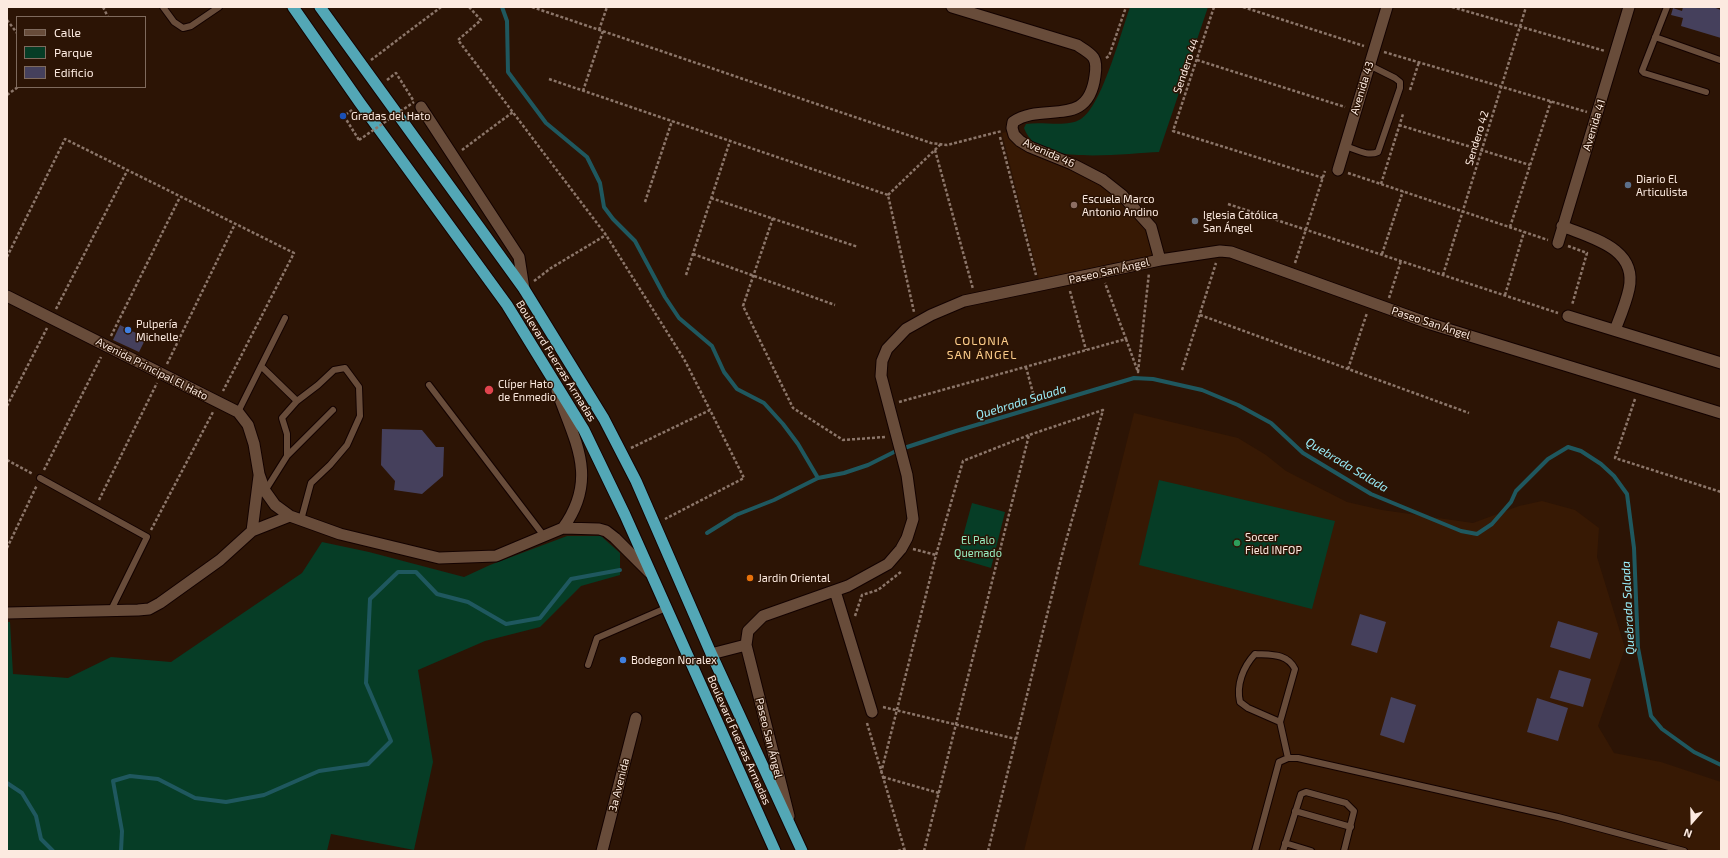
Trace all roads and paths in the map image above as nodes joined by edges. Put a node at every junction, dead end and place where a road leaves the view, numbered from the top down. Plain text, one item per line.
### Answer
1 (103, 7) edge
2 (163, 7) edge
3 (219, 7) edge
4 (293, 7) edge
5 (320, 7) edge
6 (441, 7) edge
7 (469, 7) edge
8 (532, 7) edge
9 (607, 7) edge
10 (952, 7) edge
11 (1126, 7) edge
12 (1214, 7) edge
13 (1243, 7) edge
14 (1387, 7) edge
15 (1452, 7) edge
16 (1526, 7) edge
17 (1629, 7) edge
18 (1667, 7) edge
19 (108, 16) edge
20 (7, 20) edge
21 (1520, 27) junction
22 (599, 30) junction
23 (16, 32) edge
24 (603, 32) junction
25 (1655, 37) junction
26 (1374, 49) junction
27 (1615, 54) junction
28 (1197, 60) junction
29 (1720, 60) edge
30 (1419, 62) junction
31 (1097, 64) junction
32 (1369, 65) junction
33 (362, 67) junction
34 (396, 73) dead end
35 (549, 79) dead end
36 (1502, 86) junction
37 (582, 91) junction
38 (1706, 92) dead end
39 (1408, 97) dead end
40 (1551, 101) junction
41 (417, 104) junction
42 (1356, 110) junction
43 (1404, 111) dead end
44 (513, 112) junction
45 (1597, 115) junction
46 (344, 116) dead end
47 (672, 121) junction
48 (1400, 125) junction
49 (1012, 128) junction
50 (999, 132) junction
51 (730, 141) junction
52 (941, 144) junction
53 (1345, 146) junction
54 (935, 150) junction
55 (1482, 150) junction
56 (453, 156) junction
57 (1530, 165) junction
58 (1338, 170) junction
59 (127, 171) junction
60 (1323, 178) junction
61 (1381, 184) junction
62 (1403, 191) junction
63 (888, 195) junction
64 (180, 197) junction
65 (711, 198) junction
66 (645, 202) dead end
67 (1228, 204) dead end
68 (1462, 211) junction
69 (773, 218) junction
70 (236, 224) junction
71 (1562, 226) junction
72 (1510, 227) junction
73 (1306, 230) junction
74 (1524, 232) junction
75 (606, 235) junction
76 (1558, 243) junction
77 (858, 247) dead end
78 (1220, 252) junction
79 (693, 254) junction
80 (1382, 254) junction
81 (7, 257) edge
82 (1155, 261) junction
83 (1401, 261) junction
84 (1101, 272) junction
85 (1292, 274) junction
86 (686, 275) dead end
87 (1443, 275) junction
88 (754, 276) junction
89 (1068, 281) junction
90 (1038, 286) junction
91 (524, 289) junction
92 (1504, 295) junction
93 (7, 296) edge
94 (975, 299) junction
95 (1371, 302) junction
96 (835, 305) dead end
97 (1385, 308) junction
98 (1200, 315) junction
99 (1568, 316) junction
100 (51, 318) junction
101 (285, 318) dead end
102 (916, 323) junction
103 (1615, 330) junction
104 (1126, 339) junction
105 (106, 346) junction
106 (1086, 350) junction
107 (1721, 363) edge
108 (261, 366) junction
109 (1026, 366) junction
110 (1348, 369) junction
111 (1182, 370) dead end
112 (162, 374) junction
113 (552, 378) junction
114 (429, 385) dead end
115 (1639, 387) junction
116 (1034, 397) dead end
117 (297, 401) junction
118 (218, 402) junction
119 (7, 406) edge
120 (888, 407) junction
121 (333, 410) dead end
122 (710, 410) junction
123 (238, 412) junction
124 (1469, 413) dead end
125 (1721, 413) edge
126 (896, 435) junction
127 (1028, 435) junction
128 (621, 453) junction
129 (287, 456) junction
130 (7, 460) edge
131 (259, 474) junction
132 (40, 478) junction
133 (265, 491) junction
134 (1721, 492) edge
135 (95, 508) junction
136 (290, 516) junction
137 (301, 520) junction
138 (654, 524) junction
139 (563, 528) junction
140 (252, 531) junction
141 (544, 536) junction
142 (148, 537) junction
143 (903, 546) junction
144 (7, 548) edge
145 (936, 555) junction
146 (902, 571) dead end
147 (649, 572) junction
148 (835, 591) junction
149 (666, 608) junction
150 (111, 610) junction
151 (7, 613) edge
152 (853, 622) dead end
153 (746, 645) junction
154 (711, 654) junction
155 (588, 665) dead end
156 (874, 709) joint
157 (896, 711) junction
158 (636, 718) dead end
159 (1280, 722) junction
160 (957, 725) junction
161 (1016, 738) junction
162 (1288, 758) junction
163 (883, 777) junction
164 (939, 793) junction
165 (1295, 811) junction
166 (1351, 827) junction
167 (792, 830) junction
168 (1285, 843) junction
169 (904, 850) edge
170 (602, 851) edge
171 (775, 851) edge
172 (802, 851) edge
173 (898, 851) edge
174 (924, 851) edge
175 (988, 851) edge
176 (1255, 851) edge
177 (1283, 851) edge
178 (1311, 851) edge
179 (1344, 851) edge
180 (1684, 851) edge

1 - 19 path
2 - 3 lane
4 - 113 highway, Boulevard Fuerzas Armadas
5 - 33 highway, Boulevard Fuerzas Armadas
6 - 33 path
7 - 44 path
8 - 22 path
9 - 22 path
10 - 31 street
11 - 31 path
12 - 28 path, Sendero 44
13 - 26 path
14 - 26 street, Avenida 43
15 - 21 path
16 - 21 path, Sendero 42
17 - 27 street, Avenida 41
18 - 25 lane
20 - 23 path
21 - 27 path
21 - 36 path, Sendero 42
22 - 24 path
24 - 37 path
24 - 52 path
25 - 29 lane
25 - 38 lane
26 - 30 path
26 - 32 street, Avenida 43
27 - 45 street, Avenida 41
28 - 42 path
28 - 60 path, Sendero 44
30 - 36 path
30 - 39 path
31 - 49 street, Avenida 46
32 - 42 street, Avenida 43
32 - 53 lane
33 - 91 highway, Boulevard Fuerzas Armadas
34 - 41 path
35 - 37 path
36 - 40 path
36 - 55 path, Sendero 42
37 - 47 path
40 - 45 path
40 - 57 path
41 - 46 path, bridge
41 - 56 street
42 - 53 street, Avenida 43
43 - 48 path
44 - 56 path
44 - 75 path
45 - 71 street, Avenida 41
47 - 51 path
47 - 66 path
48 - 55 path
48 - 61 path
49 - 50 path
49 - 82 street, Avenida 46
50 - 52 path
50 - 90 path
51 - 63 path
51 - 65 path
52 - 54 path
53 - 58 street, Avenida 43
54 - 63 path
54 - 94 path
55 - 57 path
55 - 68 path, Sendero 42
56 - 91 street
57 - 72 path
58 - 60 path
58 - 61 path
59 - 64 path
59 - 81 path
59 - 100 path
60 - 73 path
61 - 62 path
62 - 68 path
62 - 80 path
63 - 102 path
64 - 70 path
64 - 105 path
65 - 69 path
65 - 79 path
67 - 73 path
68 - 72 path
68 - 87 path, Sendero 42
69 - 77 path
69 - 88 path
70 - 112 path
70 - 118 path
71 - 76 street, Avenida 41
71 - 103 street
72 - 74 path
73 - 80 path
73 - 85 path
74 - 76 path
74 - 92 path
75 - 91 path
75 - 122 path
76 - 99 path
78 - 82 street, Paseo San Ángel
78 - 85 street, Paseo San Ángel
78 - 98 path
79 - 86 path
79 - 88 path
80 - 83 path
82 - 84 street, Paseo San Ángel
82 - 104 path
83 - 87 path
83 - 97 path
84 - 89 street, Paseo San Ángel
84 - 104 path
85 - 95 street, Paseo San Ángel
87 - 92 path
88 - 96 path
88 - 126 path
89 - 90 street, Paseo San Ángel
89 - 106 path
90 - 94 street, Paseo San Ángel
91 - 128 highway, Boulevard Fuerzas Armadas
92 - 99 path
93 - 100 street, Avenida Principal El Hato
94 - 102 street, Paseo San Ángel
95 - 97 street, Paseo San Ángel
95 - 110 path
97 - 115 street, Paseo San Ángel
98 - 110 path
98 - 111 path
99 - 103 street
100 - 105 street, Avenida Principal El Hato
100 - 119 path
101 - 108 lane
102 - 120 street, Paseo San Ángel
103 - 107 street
104 - 106 path
105 - 112 street, Avenida Principal El Hato
105 - 132 path
106 - 109 path
108 - 117 lane
108 - 123 lane
109 - 116 path
109 - 120 path
110 - 124 path
112 - 118 street, Avenida Principal El Hato
112 - 135 path
113 - 139 street
113 - 147 highway, Boulevard Fuerzas Armadas
114 - 141 lane
115 - 125 street, Paseo San Ángel
115 - 134 path
117 - 129 lane
117 - 137 lane
118 - 123 street, Avenida Principal El Hato
118 - 142 path
120 - 126 street, Paseo San Ángel
121 - 129 lane
122 - 128 path
122 - 138 path
123 - 131 street, Avenida Principal El Hato
126 - 143 street, Paseo San Ángel
127 - 145 path
127 - 160 path
127 - 161 path
128 - 138 highway, Boulevard Fuerzas Armadas
129 - 133 lane
130 - 132 path
131 - 133 street, Avenida Principal El Hato
131 - 140 street, Avenida Principal El Hato
132 - 135 lane
132 - 144 path
133 - 136 street, Avenida Principal El Hato
135 - 142 lane
136 - 137 street, Avenida Principal El Hato
136 - 140 street
137 - 141 street, Avenida Principal El Hato
138 - 154 highway, Boulevard Fuerzas Armadas
139 - 141 street, Avenida Principal El Hato
139 - 147 street, Avenida Principal El Hato
140 - 150 street
142 - 150 lane
143 - 145 path
143 - 148 street, Paseo San Ángel
145 - 157 path
146 - 152 path
147 - 149 highway, Boulevard Fuerzas Armadas
148 - 153 street, Paseo San Ángel
148 - 156 street
149 - 155 lane
149 - 171 highway, Boulevard Fuerzas Armadas
150 - 151 street
153 - 154 street
153 - 167 street, Paseo San Ángel
154 - 167 highway, Boulevard Fuerzas Armadas
156 - 157 path
157 - 160 path
157 - 163 path
158 - 170 street, 3a Avenida
159 - 159 lane
159 - 162 lane
160 - 161 path
160 - 164 path
161 - 175 path
162 - 176 lane
162 - 180 lane
163 - 164 path
163 - 169 path
164 - 174 path
165 - 166 lane
165 - 166 lane
165 - 168 lane
166 - 179 lane
167 - 172 highway, Boulevard Fuerzas Armadas
168 - 177 lane
168 - 178 lane
169 - 173 path

